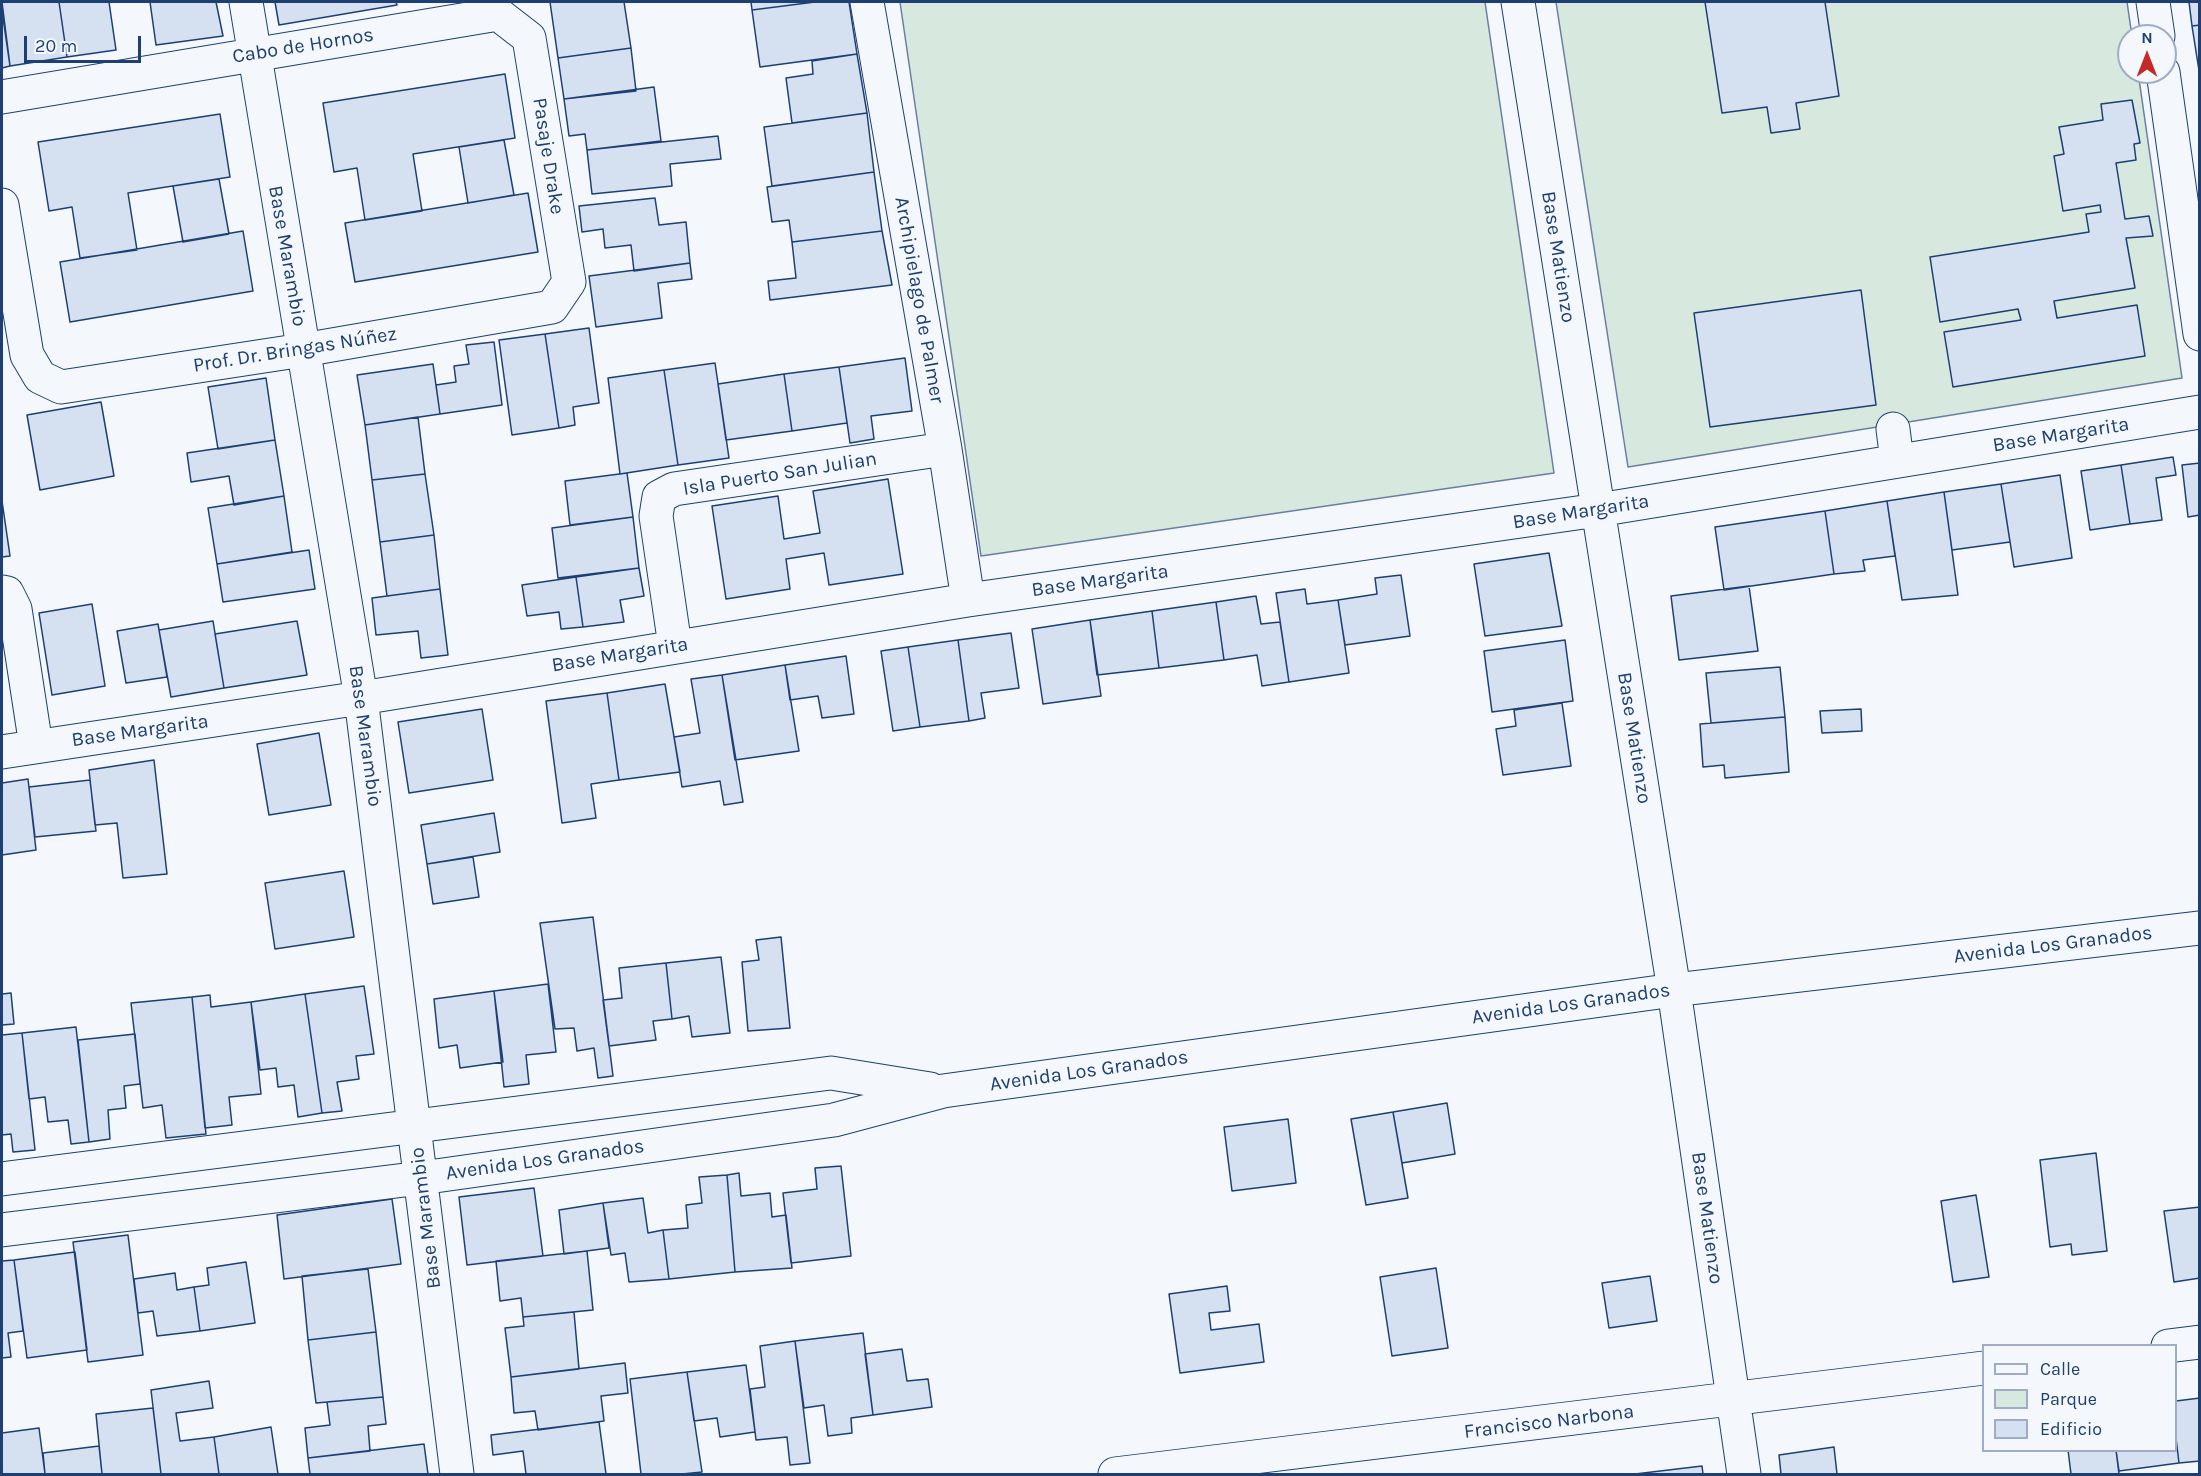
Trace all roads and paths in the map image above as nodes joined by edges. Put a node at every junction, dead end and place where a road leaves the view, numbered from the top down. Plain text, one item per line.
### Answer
1 (246, 2) edge
2 (867, 2) edge
3 (1518, 2) edge
4 (2153, 2) edge
5 (498, 14) joint
6 (2156, 24) edge
7 (253, 54) junction
8 (2165, 84) edge
9 (2, 97) edge
10 (2, 205) edge
11 (2194, 260) edge
12 (552, 307) joint
13 (2199, 334) edge
14 (303, 350) junction
15 (2199, 412) edge
16 (945, 449) junction
17 (1598, 510) junction
18 (2, 592) edge
19 (968, 600) junction
20 (675, 646) junction
21 (361, 698) junction
22 (36, 746) junction
23 (2, 752) edge
24 (2199, 928) edge
25 (1674, 990) junction
26 (943, 1091) junction
27 (415, 1128) junction
28 (421, 1178) junction
29 (2, 1179) edge
30 (2, 1230) edge
31 (2199, 1342) edge
32 (2177, 1345) edge
33 (1982, 1368) edge
34 (1733, 1399) junction
35 (457, 1474) edge
36 (1115, 1474) edge
37 (1744, 1474) edge

1 - 7 street, Base Marambio
2 - 16 street, Archipielago de Palmer
3 - 17 street, Base Matienzo
4 - 6 street
5 - 7 street, Cabo de Hornos
5 - 12 street, Pasaje Drake
7 - 9 street, Cabo de Hornos
7 - 14 street, Base Marambio
8 - 11 street
10 - 14 street, Prof. Dr. Bringas Núñez
11 - 13 street
12 - 14 street, Prof. Dr. Bringas Núñez
14 - 21 street, Base Marambio
15 - 17 street, Base Margarita
16 - 19 street, Archipielago de Palmer
16 - 20 street, Isla Puerto San Julian
17 - 19 street, Base Margarita
17 - 25 street, Base Matienzo
18 - 22 street
19 - 20 street, Base Margarita
20 - 21 street, Base Margarita
21 - 22 street, Base Margarita
21 - 27 street, Base Marambio
22 - 23 street, Base Margarita
24 - 25 street, Avenida Los Granados
25 - 26 street, Avenida Los Granados
25 - 34 street, Base Matienzo
26 - 27 street, Avenida Los Granados
26 - 28 street, Avenida Los Granados
27 - 28 street, Base Marambio
27 - 29 street, Avenida Los Granados
28 - 30 street, Avenida Los Granados
28 - 35 street, Base Marambio
31 - 32 street
33 - 34 street, Francisco Narbona
34 - 36 street, Francisco Narbona
34 - 37 street, Base Matienzo

